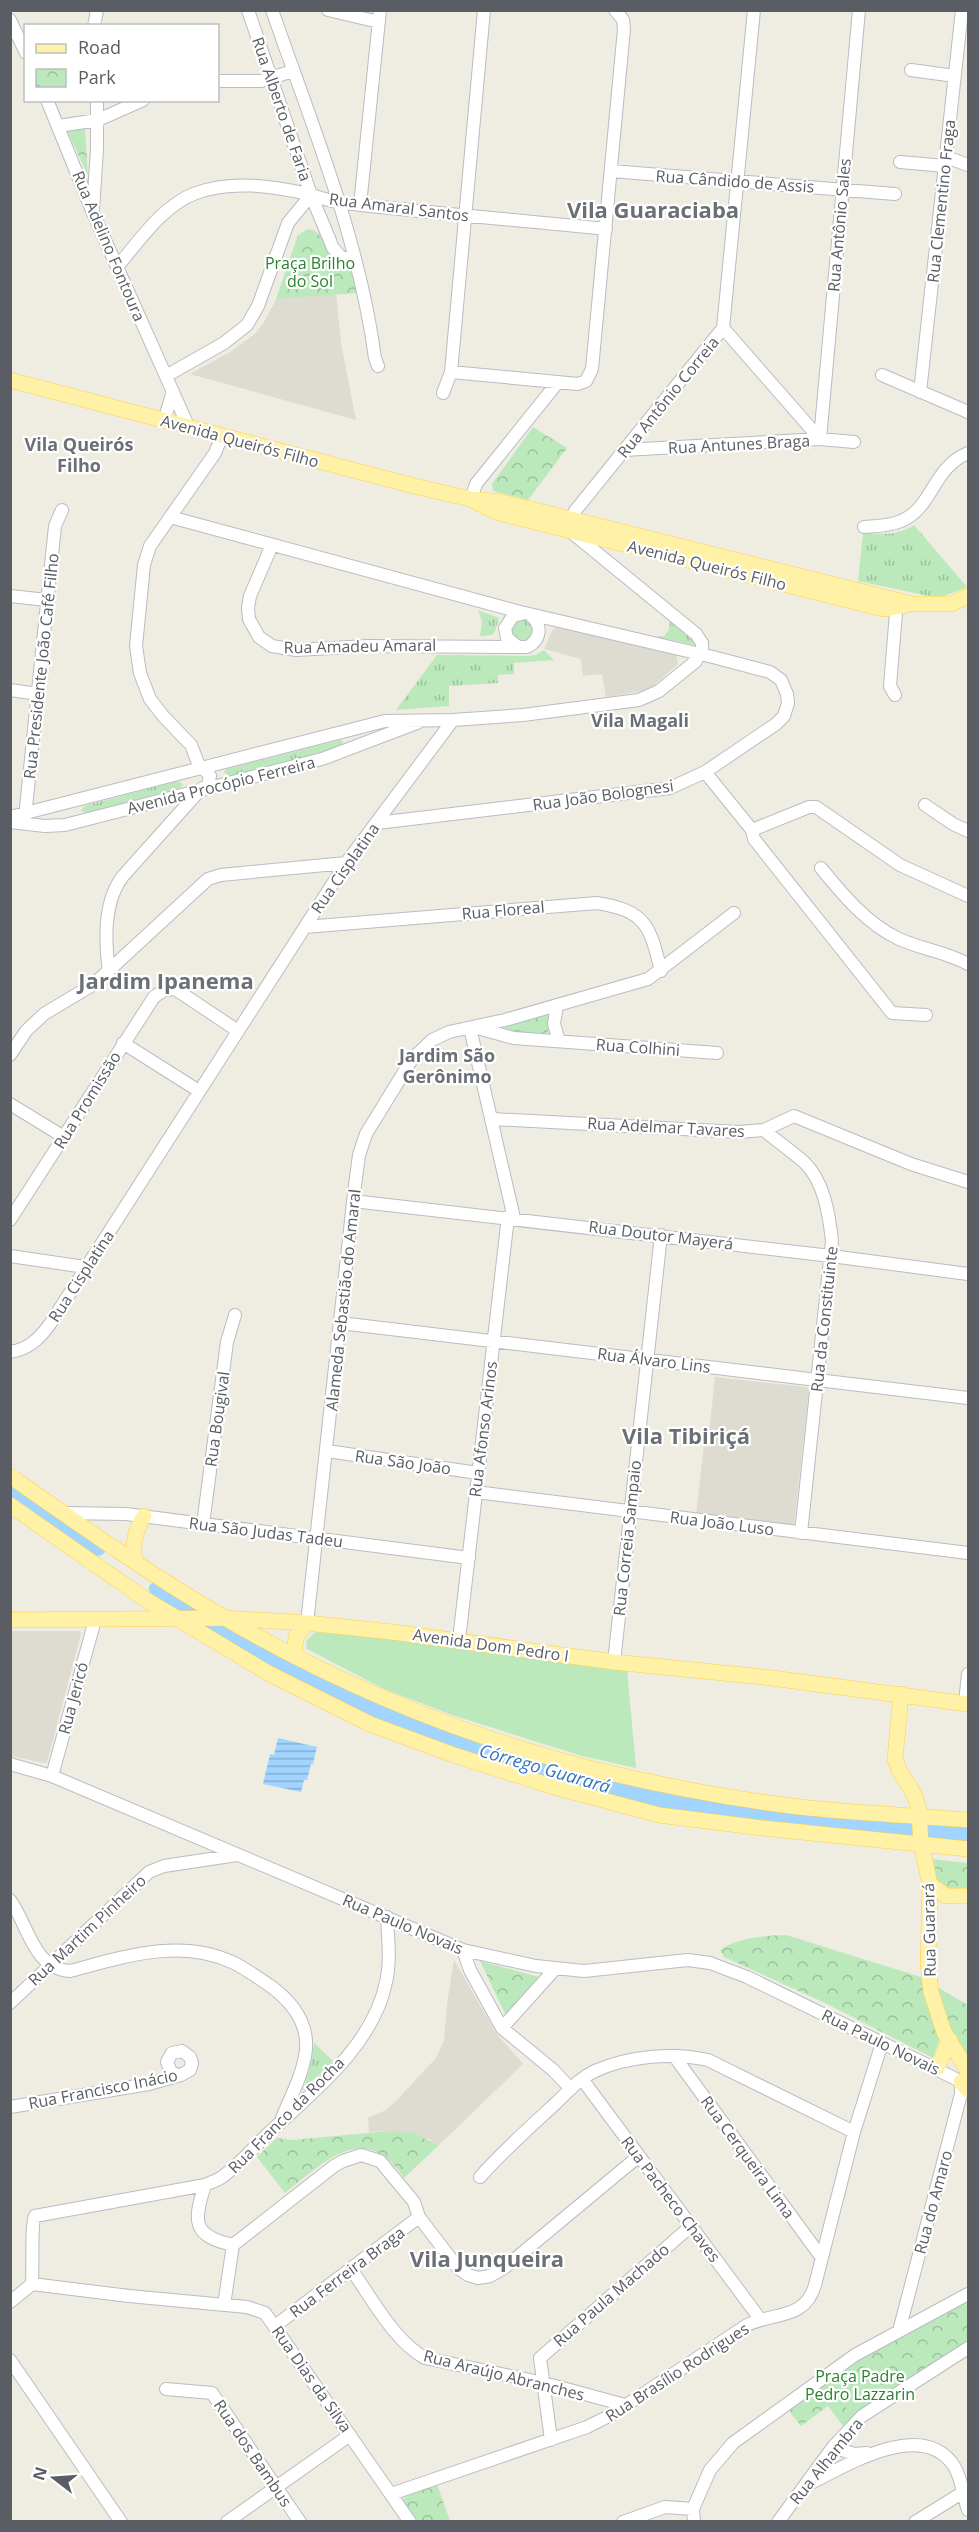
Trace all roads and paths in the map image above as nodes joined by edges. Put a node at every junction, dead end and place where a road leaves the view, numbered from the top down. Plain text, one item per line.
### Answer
1 (248, 10) edge
2 (272, 10) edge
3 (328, 10) edge
4 (484, 10) edge
5 (615, 10) edge
6 (754, 10) edge
7 (859, 10) edge
8 (962, 10) edge
9 (380, 16) edge
10 (10, 20) edge
11 (24, 49) edge
12 (956, 63) junction
13 (969, 68) edge
14 (911, 70) dead end
15 (293, 71) junction
16 (954, 76) junction
17 (272, 78) junction
18 (219, 81) edge
19 (48, 102) edge
20 (97, 102) edge
21 (138, 102) edge
22 (98, 120) junction
23 (58, 126) junction
24 (322, 154) junction
25 (301, 160) junction
26 (945, 161) junction
27 (900, 162) dead end
28 (969, 165) edge
29 (611, 171) junction
30 (737, 182) junction
31 (841, 189) junction
32 (895, 194) dead end
33 (311, 195) junction
34 (340, 203) junction
35 (360, 205) junction
36 (93, 213) junction
37 (465, 215) junction
38 (606, 229) junction
39 (356, 262) junction
40 (117, 267) junction
41 (723, 328) junction
42 (378, 366) dead end
43 (451, 372) junction
44 (882, 375) dead end
45 (166, 376) junction
46 (10, 380) edge
47 (558, 382) junction
48 (173, 390) junction
49 (920, 392) junction
50 (443, 393) dead end
51 (969, 412) edge
52 (164, 421) junction
53 (189, 428) junction
54 (222, 436) junction
55 (820, 439) junction
56 (854, 442) dead end
57 (624, 450) junction
58 (969, 453) edge
59 (471, 499) junction
60 (62, 510) dead end
61 (170, 517) junction
62 (571, 525) junction
63 (864, 527) dead end
64 (605, 533) junction
65 (272, 545) junction
66 (601, 557) junction
67 (10, 596) edge
68 (969, 596) edge
69 (47, 600) junction
70 (896, 603) junction
71 (507, 613) junction
72 (527, 614) junction
73 (555, 621) junction
74 (539, 632) junction
75 (505, 633) junction
76 (492, 645) junction
77 (518, 647) junction
78 (700, 653) junction
79 (10, 690) edge
80 (38, 694) junction
81 (895, 695) dead end
82 (426, 720) junction
83 (453, 720) junction
84 (200, 768) junction
85 (705, 772) junction
86 (201, 789) junction
87 (393, 800) junction
88 (925, 805) dead end
89 (416, 816) junction
90 (10, 817) edge
91 (25, 818) junction
92 (10, 822) edge
93 (377, 823) junction
94 (752, 830) junction
95 (969, 831) edge
96 (346, 863) junction
97 (821, 868) dead end
98 (969, 896) edge
99 (734, 913) dead end
100 (305, 927) junction
101 (969, 964) edge
102 (661, 971) junction
103 (109, 972) junction
104 (557, 1005) junction
105 (926, 1015) dead end
106 (473, 1028) junction
107 (238, 1031) junction
108 (559, 1041) junction
109 (123, 1043) junction
110 (717, 1053) dead end
111 (10, 1055) edge
112 (199, 1091) junction
113 (10, 1104) edge
114 (492, 1119) junction
115 (764, 1130) junction
116 (63, 1137) junction
117 (969, 1182) edge
118 (353, 1201) junction
119 (511, 1218) junction
120 (10, 1220) edge
121 (661, 1235) junction
122 (10, 1256) edge
123 (831, 1256) junction
124 (85, 1267) junction
125 (969, 1274) edge
126 (235, 1315) dead end
127 (340, 1323) junction
128 (493, 1341) junction
129 (10, 1352) edge
130 (647, 1360) junction
131 (818, 1380) junction
132 (969, 1398) edge
133 (327, 1451) junction
134 (478, 1473) junction
135 (10, 1476) edge
136 (476, 1492) junction
137 (10, 1505) edge
138 (630, 1512) junction
139 (63, 1513) junction
140 (144, 1516) junction
141 (203, 1524) junction
142 (801, 1533) junction
143 (317, 1539) junction
144 (969, 1553) edge
145 (469, 1558) junction
146 (135, 1561) junction
147 (129, 1588) junction
148 (183, 1618) junction
149 (218, 1618) junction
150 (121, 1619) junction
151 (10, 1620) edge
152 (95, 1620) junction
153 (272, 1621) junction
154 (307, 1623) junction
155 (459, 1640) junction
156 (294, 1654) junction
157 (614, 1662) junction
158 (969, 1674) edge
159 (902, 1694) junction
160 (967, 1703) edge
161 (10, 1764) edge
162 (52, 1776) junction
163 (969, 1820) edge
164 (920, 1830) junction
165 (969, 1849) edge
166 (240, 1855) junction
167 (930, 1884) junction
168 (969, 1896) edge
169 (10, 1900) edge
170 (387, 1917) junction
171 (463, 1950) junction
172 (50, 1965) junction
173 (555, 1969) junction
174 (10, 2003) edge
175 (502, 2028) junction
176 (950, 2040) junction
177 (882, 2043) junction
178 (674, 2056) junction
179 (937, 2068) junction
180 (178, 2075) junction
181 (582, 2079) junction
182 (967, 2080) edge
183 (571, 2089) junction
184 (10, 2107) edge
185 (281, 2122) junction
186 (854, 2132) junction
187 (639, 2156) junction
188 (480, 2177) dead end
189 (204, 2185) junction
190 (418, 2217) junction
191 (691, 2226) junction
192 (233, 2245) junction
193 (822, 2258) junction
194 (351, 2269) junction
195 (32, 2284) junction
196 (969, 2294) edge
197 (10, 2302) edge
198 (224, 2305) junction
199 (760, 2319) junction
200 (275, 2326) junction
201 (899, 2331) junction
202 (969, 2348) edge
203 (10, 2360) edge
204 (544, 2384) junction
205 (166, 2389) dead end
206 (625, 2405) junction
207 (350, 2435) junction
208 (551, 2440) junction
209 (834, 2447) junction
210 (874, 2452) junction
211 (276, 2487) junction
212 (802, 2487) junction
213 (962, 2493) junction
214 (391, 2494) junction
215 (969, 2510) edge
216 (694, 2515) edge
217 (121, 2522) edge
218 (227, 2522) edge
219 (300, 2522) edge
220 (410, 2522) edge
221 (623, 2522) edge
222 (778, 2522) edge
223 (915, 2522) edge

1 - 17 street, Rua Alberto de Faria
2 - 15 street, Rua Alberto de Faria
3 - 9 street
4 - 37 street
5 - 29 street
6 - 30 street, Rua Antônio Correia
7 - 31 street, Rua Antônio Sales
8 - 12 street, Rua Clementino Fraga
9 - 35 street
10 - 11 street
12 - 13 street
12 - 16 street, Rua Clementino Fraga
14 - 16 street
15 - 17 street
15 - 24 street, Rua Alberto de Faria
16 - 26 street, Rua Clementino Fraga
17 - 18 street
17 - 25 street, Rua Alberto de Faria
19 - 23 street, Rua Adelino Fontoura
20 - 22 street
21 - 22 street
22 - 23 street
22 - 36 street
23 - 36 street, Rua Adelino Fontoura
24 - 25 street
24 - 34 street, Rua Alberto de Faria
25 - 33 street, Rua Alberto de Faria
26 - 27 street
26 - 28 street
26 - 49 street, Rua Clementino Fraga
29 - 30 street, Rua Cândido de Assis
29 - 38 street
30 - 31 street, Rua Cândido de Assis
30 - 41 street, Rua Antônio Correia
31 - 32 street, Rua Cândido de Assis
31 - 55 street, Rua Antônio Sales
33 - 34 street, Rua Amaral Santos
33 - 39 street, Rua Alberto de Faria
33 - 40 street, Rua Amaral Santos
33 - 45 street
34 - 35 street, Rua Amaral Santos
34 - 39 street, Rua Alberto de Faria
35 - 37 street, Rua Amaral Santos
36 - 40 street, Rua Adelino Fontoura
37 - 38 street, Rua Amaral Santos
37 - 43 street
38 - 47 street
39 - 42 street, Rua Alberto de Faria
40 - 45 street, Rua Adelino Fontoura
41 - 55 street
41 - 57 street, Rua Antônio Correia
43 - 47 street
43 - 50 street
44 - 49 street
45 - 48 street, Rua Adelino Fontoura
46 - 52 main road, Avenida Queirós Filho
47 - 59 street
48 - 52 street
48 - 53 street, Rua Adelino Fontoura
49 - 51 street
52 - 53 main road, Avenida Queirós Filho
53 - 54 main road, Avenida Queirós Filho
54 - 59 main road, Avenida Queirós Filho
54 - 61 street
55 - 56 street, Rua Antunes Braga
55 - 57 street, Rua Antunes Braga
57 - 62 street, Rua Antônio Correia
58 - 63 street
59 - 62 main road, Avenida Queirós Filho
60 - 69 street, Rua Presidente João Café Filho
61 - 65 street
61 - 84 street
62 - 64 main road, Avenida Queirós Filho
62 - 66 street
64 - 66 street
64 - 70 main road, Avenida Queirós Filho
65 - 71 street
65 - 76 street, Rua Amadeu Amaral
66 - 78 street
67 - 69 street
68 - 70 main road, Avenida Queirós Filho
69 - 80 street, Rua Presidente João Café Filho
70 - 81 street
71 - 72 street
71 - 75 street
72 - 73 street, Rua João Bolognesi
72 - 74 street
73 - 74 street
73 - 78 street, Rua João Bolognesi
74 - 77 street
75 - 76 street
75 - 77 street
76 - 77 street, Rua Amadeu Amaral
78 - 83 street
78 - 85 street, Rua João Bolognesi
79 - 80 street
80 - 91 street, Rua Presidente João Café Filho
82 - 83 street, Avenida Procópio Ferreira
82 - 84 street, Avenida Procópio Ferreira
82 - 86 street, Avenida Procópio Ferreira
83 - 87 street, Rua Cisplatina
84 - 86 street
84 - 91 street, Avenida Procópio Ferreira
85 - 89 street, Rua João Bolognesi
85 - 94 street
86 - 91 street, Avenida Procópio Ferreira
86 - 103 street
87 - 89 street
87 - 93 street, Rua Cisplatina
88 - 95 street
89 - 93 street, Rua João Bolognesi
90 - 91 street, Avenida Procópio Ferreira
91 - 92 street, Avenida Procópio Ferreira
93 - 96 street, Rua Cisplatina
94 - 98 street
94 - 105 street
96 - 100 street, Rua Cisplatina
96 - 103 street
97 - 101 street
99 - 102 street, Alameda Sebastião do Amaral
100 - 102 street, Rua Floreal
100 - 107 street, Rua Cisplatina
102 - 104 street, Alameda Sebastião do Amaral
103 - 111 street
104 - 106 street, Alameda Sebastião do Amaral
104 - 108 street
106 - 108 street, Rua Colhini
106 - 114 street, Rua Afonso Arinos
106 - 118 street, Alameda Sebastião do Amaral
107 - 109 street, Rua Promissão
107 - 112 street, Rua Cisplatina
108 - 110 street, Rua Colhini
109 - 112 street
109 - 116 street, Rua Promissão
112 - 124 street, Rua Cisplatina
113 - 116 street
114 - 115 street, Rua Adelmar Tavares
114 - 119 street, Rua Afonso Arinos
115 - 117 street, Rua Adelmar Tavares
115 - 123 street, Rua da Constituinte
116 - 120 street, Rua Promissão
118 - 119 street, Rua Doutor Mayerá
118 - 127 street, Alameda Sebastião do Amaral
119 - 121 street, Rua Doutor Mayerá
119 - 128 street, Rua Afonso Arinos
121 - 123 street, Rua Doutor Mayerá
121 - 130 street, Rua Correia Sampaio
122 - 124 street
123 - 125 street, Rua Doutor Mayerá
123 - 131 street, Rua da Constituinte
124 - 129 street, Rua Cisplatina
126 - 141 street, Rua Bougival
127 - 128 street, Rua Álvaro Lins
127 - 133 street, Alameda Sebastião do Amaral
128 - 130 street, Rua Álvaro Lins
128 - 134 street, Rua Afonso Arinos
130 - 131 street, Rua Álvaro Lins
130 - 138 street, Rua Correia Sampaio
131 - 132 street, Rua Álvaro Lins
131 - 142 street, Rua da Constituinte
133 - 134 street, Rua São João
133 - 143 street, Alameda Sebastião do Amaral
134 - 136 street, Rua Afonso Arinos
135 - 139 main road
136 - 138 street, Rua João Luso
136 - 145 street, Rua Afonso Arinos
137 - 147 main road
138 - 142 street, Rua João Luso
138 - 157 street, Rua Correia Sampaio
139 - 140 street, Rua São Judas Tadeu
139 - 146 main road
140 - 141 street, Rua São Judas Tadeu
140 - 146 main road
141 - 143 street, Rua São Judas Tadeu
142 - 144 street, Rua João Luso
143 - 145 street, Rua São Judas Tadeu
143 - 154 street, Alameda Sebastião do Amaral
145 - 155 street, Rua Afonso Arinos
146 - 149 main road
147 - 148 main road
147 - 150 main road
148 - 149 main road, Avenida Dom Pedro I
148 - 150 main road, Avenida Dom Pedro I
148 - 164 main road
149 - 153 main road, Avenida Dom Pedro I
149 - 156 main road
150 - 152 main road, Avenida Dom Pedro I
151 - 152 main road, Avenida Dom Pedro I
152 - 162 street, Rua Jericó
153 - 154 main road, Avenida Dom Pedro I
153 - 156 main road
154 - 155 main road, Avenida Dom Pedro I
154 - 156 main road
155 - 157 main road, Avenida Dom Pedro I
156 - 164 main road
157 - 159 main road, Avenida Dom Pedro I
158 - 160 street
159 - 160 main road, Avenida Dom Pedro I
159 - 164 main road, Rua Guarará
161 - 162 street, Rua Paulo Novais
162 - 166 street, Rua Paulo Novais
163 - 164 main road
164 - 165 main road
164 - 167 main road, Rua Guarará
166 - 170 street, Rua Paulo Novais
166 - 172 street, Rua Martim Pinheiro
167 - 168 main road
167 - 176 main road, Rua Guarará
169 - 172 street
170 - 171 street, Rua Paulo Novais
170 - 185 street, Rua Franco da Rocha
171 - 173 street, Rua Paulo Novais
171 - 175 street
172 - 174 street, Rua Martim Pinheiro
172 - 185 street
173 - 175 street
173 - 177 street, Rua Paulo Novais
175 - 183 street
176 - 179 main road
176 - 182 main road, Rua Guarará
177 - 179 street, Rua Paulo Novais
177 - 186 street, Rua Brasílio Rodrigues
178 - 181 street
178 - 186 street
178 - 193 street, Rua Cerqueira Lima
179 - 182 street, Rua Paulo Novais
180 - 180 street, Rua Francisco Inácio
180 - 184 street, Rua Francisco Inácio
181 - 183 street
181 - 187 street, Rua Pacheco Chaves
182 - 201 street, Rua do Amaro
183 - 188 street
185 - 189 street, Rua Franco da Rocha
186 - 193 street, Rua Brasílio Rodrigues
187 - 190 street
187 - 191 street, Rua Pacheco Chaves
189 - 192 street
189 - 195 street, Rua Franco da Rocha
190 - 192 street
190 - 194 street, Rua Ferreira Braga
191 - 199 street, Rua Pacheco Chaves
191 - 204 street, Rua Paula Machado
192 - 198 street
193 - 199 street, Rua Brasílio Rodrigues
194 - 200 street, Rua Ferreira Braga
194 - 204 street, Rua Araújo Abranches
195 - 197 street
195 - 198 street, Rua Dias da Silva
196 - 201 street
198 - 200 street, Rua Dias da Silva
199 - 206 street, Rua Brasílio Rodrigues
200 - 207 street, Rua Dias da Silva
201 - 216 street
202 - 209 street, Rua Alhambra
203 - 217 street
204 - 206 street, Rua Araújo Abranches
204 - 208 street, Rua Paula Machado
205 - 211 street, Rua dos Bambus
206 - 208 street, Rua Brasílio Rodrigues
207 - 211 street
207 - 214 street, Rua Dias da Silva
208 - 214 street, Rua Brasílio Rodrigues
209 - 210 street
209 - 212 street, Rua Alhambra
210 - 212 street
210 - 213 street
211 - 218 street
211 - 219 street, Rua dos Bambus
212 - 222 street, Rua Alhambra
213 - 215 street
213 - 223 street
214 - 220 street, Rua Dias da Silva
216 - 221 street

